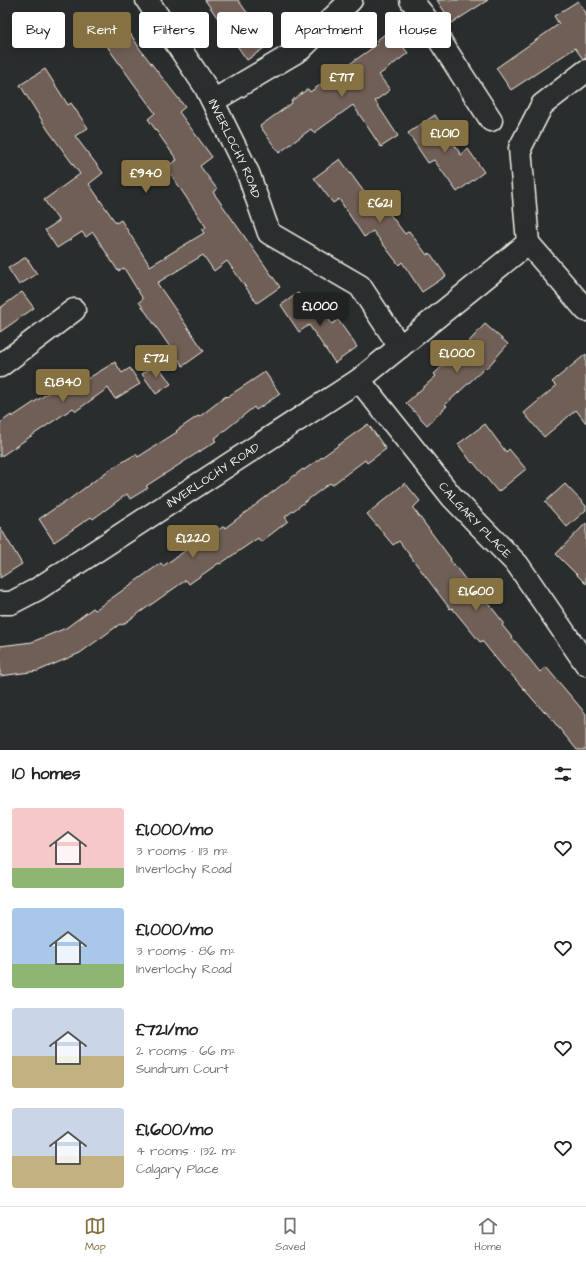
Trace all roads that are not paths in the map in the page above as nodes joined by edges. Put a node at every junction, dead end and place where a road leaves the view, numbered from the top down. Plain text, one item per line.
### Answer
1 (147, 0) edge
2 (351, 0) edge
3 (411, 0) edge
4 (586, 71) edge
5 (213, 101) junction
6 (492, 120) dead end
7 (528, 243) junction
8 (74, 310) dead end
9 (586, 310) edge
10 (400, 347) junction
11 (0, 366) edge
12 (359, 380) junction
13 (0, 603) edge
14 (586, 664) edge

1 - 5 street, INVERLOCHY ROAD
2 - 5 street
3 - 6 street
4 - 7 street
5 - 10 street, INVERLOCHY ROAD
7 - 9 street
7 - 10 street, INVERLOCHY ROAD
8 - 11 street
10 - 12 street, INVERLOCHY ROAD
12 - 13 street, INVERLOCHY ROAD
12 - 14 street, CALGARY PLACE

